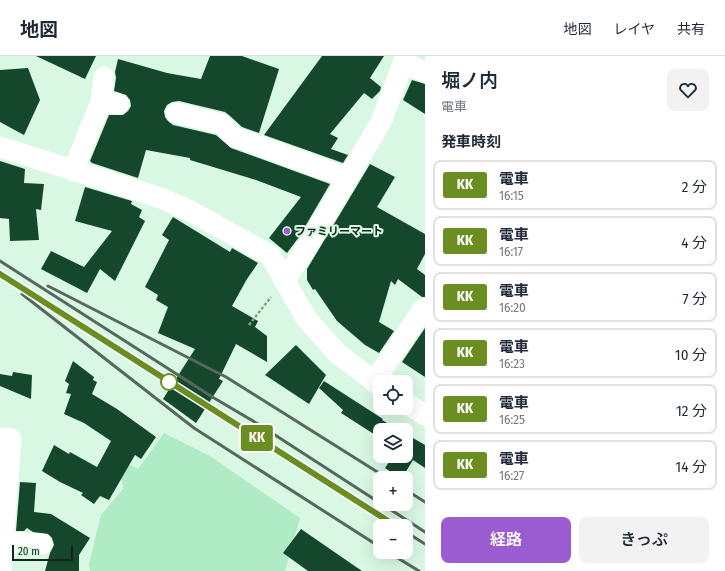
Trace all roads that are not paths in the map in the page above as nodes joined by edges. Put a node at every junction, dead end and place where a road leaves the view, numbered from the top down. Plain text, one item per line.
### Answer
1 (405, 59) edge
2 (425, 72) edge
3 (104, 77) dead end
4 (176, 113) dead end
5 (0, 147) edge
6 (73, 171) junction
7 (348, 178) junction
8 (284, 281) junction
9 (423, 309) dead end
10 (383, 375) edge
11 (373, 381) edge
12 (413, 407) edge
13 (425, 415) edge
14 (0, 438) edge
15 (4, 542) junction
16 (42, 544) dead end
17 (1, 571) edge

1 - 2 street
1 - 7 street
3 - 6 street
4 - 7 street
5 - 6 street
6 - 8 street
7 - 8 street
8 - 11 street
9 - 10 street
12 - 13 street
14 - 15 street
15 - 16 street
15 - 17 street

